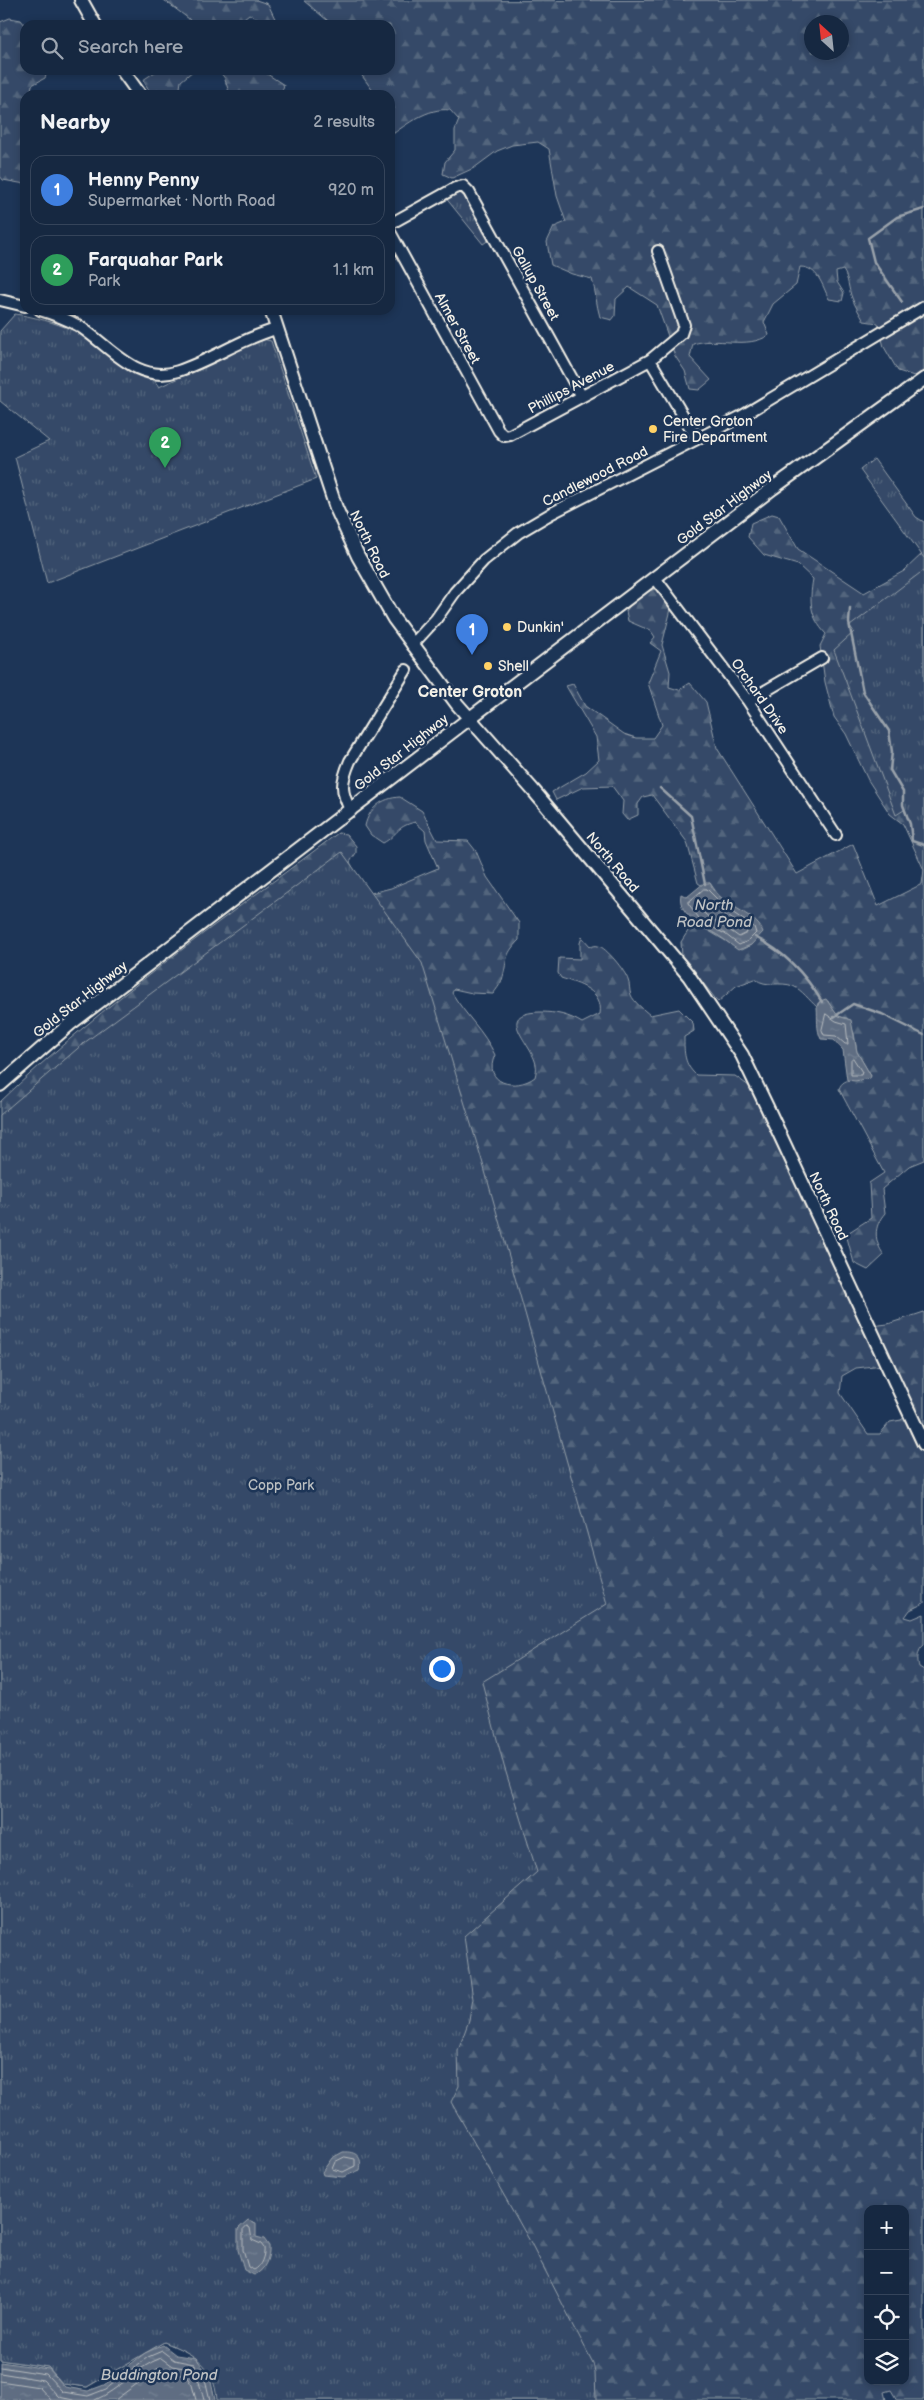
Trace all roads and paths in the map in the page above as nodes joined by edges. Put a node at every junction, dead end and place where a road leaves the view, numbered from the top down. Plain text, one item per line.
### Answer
1 (81, 0) edge
2 (92, 20) edge
3 (126, 75) edge
4 (136, 90) edge
5 (395, 221) edge
6 (395, 241) edge
7 (658, 251) dead end
8 (0, 300) edge
9 (20, 305) edge
10 (924, 307) edge
11 (53, 315) edge
12 (273, 315) edge
13 (277, 329) junction
14 (650, 360) junction
15 (924, 379) edge
16 (581, 396) junction
17 (504, 436) joint
18 (697, 439) junction
19 (655, 578) junction
20 (412, 645) junction
21 (822, 658) dead end
22 (406, 670) dead end
23 (748, 701) junction
24 (470, 718) junction
25 (351, 811) junction
26 (836, 834) dead end
27 (0, 1085) edge
28 (924, 1444) edge

1 - 2 main road
3 - 4 main road
5 - 16 street, Gallup Street
6 - 17 street, Almer Street
7 - 14 street, Phillips Avenue
8 - 9 street
10 - 18 street, Candlewood Road
11 - 13 street
12 - 13 main road, North Road
13 - 20 main road, North Road
14 - 16 street, Phillips Avenue
14 - 18 street
15 - 19 main road, Gold Star Highway
16 - 17 street, Phillips Avenue
18 - 20 street, Candlewood Road
19 - 23 street, Orchard Drive
19 - 24 main road, Gold Star Highway
20 - 24 main road, North Road
21 - 23 street
22 - 25 street
23 - 26 street, Orchard Drive
24 - 25 main road, Gold Star Highway
24 - 28 main road, North Road
25 - 27 main road, Gold Star Highway

